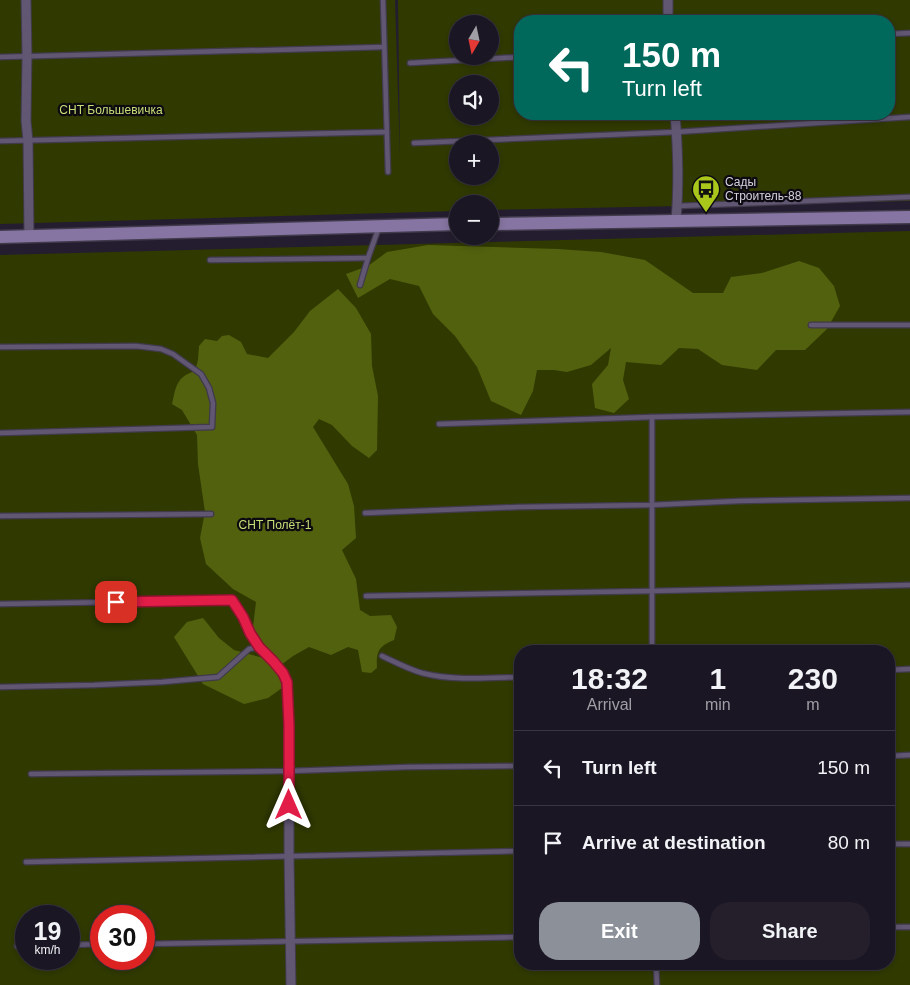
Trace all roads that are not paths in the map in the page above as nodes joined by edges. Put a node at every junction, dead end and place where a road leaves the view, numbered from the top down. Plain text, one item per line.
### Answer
1 (26, 0) edge
2 (383, 0) edge
3 (668, 0) edge
4 (668, 15) edge
5 (910, 32) edge
6 (895, 33) edge
7 (384, 47) junction
8 (28, 56) junction
9 (0, 57) edge
10 (514, 57) edge
11 (410, 63) dead end
12 (910, 117) edge
13 (895, 118) edge
14 (675, 120) edge
15 (863, 120) edge
16 (387, 132) junction
17 (676, 132) junction
18 (0, 141) edge
19 (28, 141) junction
20 (414, 143) dead end
21 (388, 172) dead end
22 (910, 196) edge
23 (677, 206) junction
24 (910, 217) edge
25 (676, 220) junction
26 (449, 224) edge
27 (499, 224) edge
28 (380, 226) junction
29 (29, 236) junction
30 (0, 237) edge
31 (368, 258) junction
32 (210, 260) dead end
33 (360, 285) dead end
34 (910, 325) edge
35 (810, 326) dead end
36 (0, 347) edge
37 (910, 412) edge
38 (652, 417) junction
39 (439, 424) dead end
40 (0, 433) edge
41 (910, 498) edge
42 (651, 505) junction
43 (365, 513) dead end
44 (211, 514) dead end
45 (0, 516) edge
46 (910, 584) edge
47 (652, 591) junction
48 (366, 596) dead end
49 (232, 600) joint
50 (0, 604) edge
51 (652, 645) edge
52 (259, 647) junction
53 (382, 656) dead end
54 (910, 669) edge
55 (895, 670) edge
56 (514, 678) edge
57 (0, 687) edge
58 (910, 755) edge
59 (895, 756) edge
60 (514, 766) edge
61 (289, 771) junction
62 (31, 774) dead end
63 (895, 844) edge
64 (910, 844) edge
65 (514, 851) edge
66 (289, 856) junction
67 (26, 862) dead end
68 (895, 927) edge
69 (910, 927) edge
70 (514, 937) edge
71 (291, 941) junction
72 (155, 944) edge
73 (656, 970) edge
74 (291, 985) edge
75 (657, 985) edge

1 - 8 street
2 - 7 lane
3 - 4 street
5 - 6 lane
7 - 8 lane
7 - 16 lane
8 - 9 lane
8 - 19 street
10 - 11 lane
12 - 13 lane
14 - 17 street
15 - 17 lane
16 - 19 lane
16 - 21 lane
17 - 20 lane
17 - 23 street
18 - 19 lane
19 - 29 street
22 - 23 lane
23 - 25 street
24 - 25 street
25 - 27 street
26 - 28 street
28 - 29 street
28 - 31 lane
29 - 30 street
31 - 32 lane
31 - 33 lane
34 - 35 lane
36 - 40 lane
37 - 38 lane
38 - 39 lane
38 - 42 lane
41 - 42 lane
42 - 43 lane
42 - 47 lane
44 - 45 lane
46 - 47 lane
47 - 48 lane
47 - 51 lane
49 - 50 lane
49 - 52 street
52 - 57 lane
52 - 61 street
53 - 56 lane
54 - 55 lane
58 - 59 lane
60 - 61 lane
61 - 62 lane
61 - 66 street
63 - 64 lane
65 - 66 lane
66 - 67 lane
66 - 71 street
68 - 69 lane
70 - 71 lane
71 - 72 lane
71 - 74 street
73 - 75 lane

